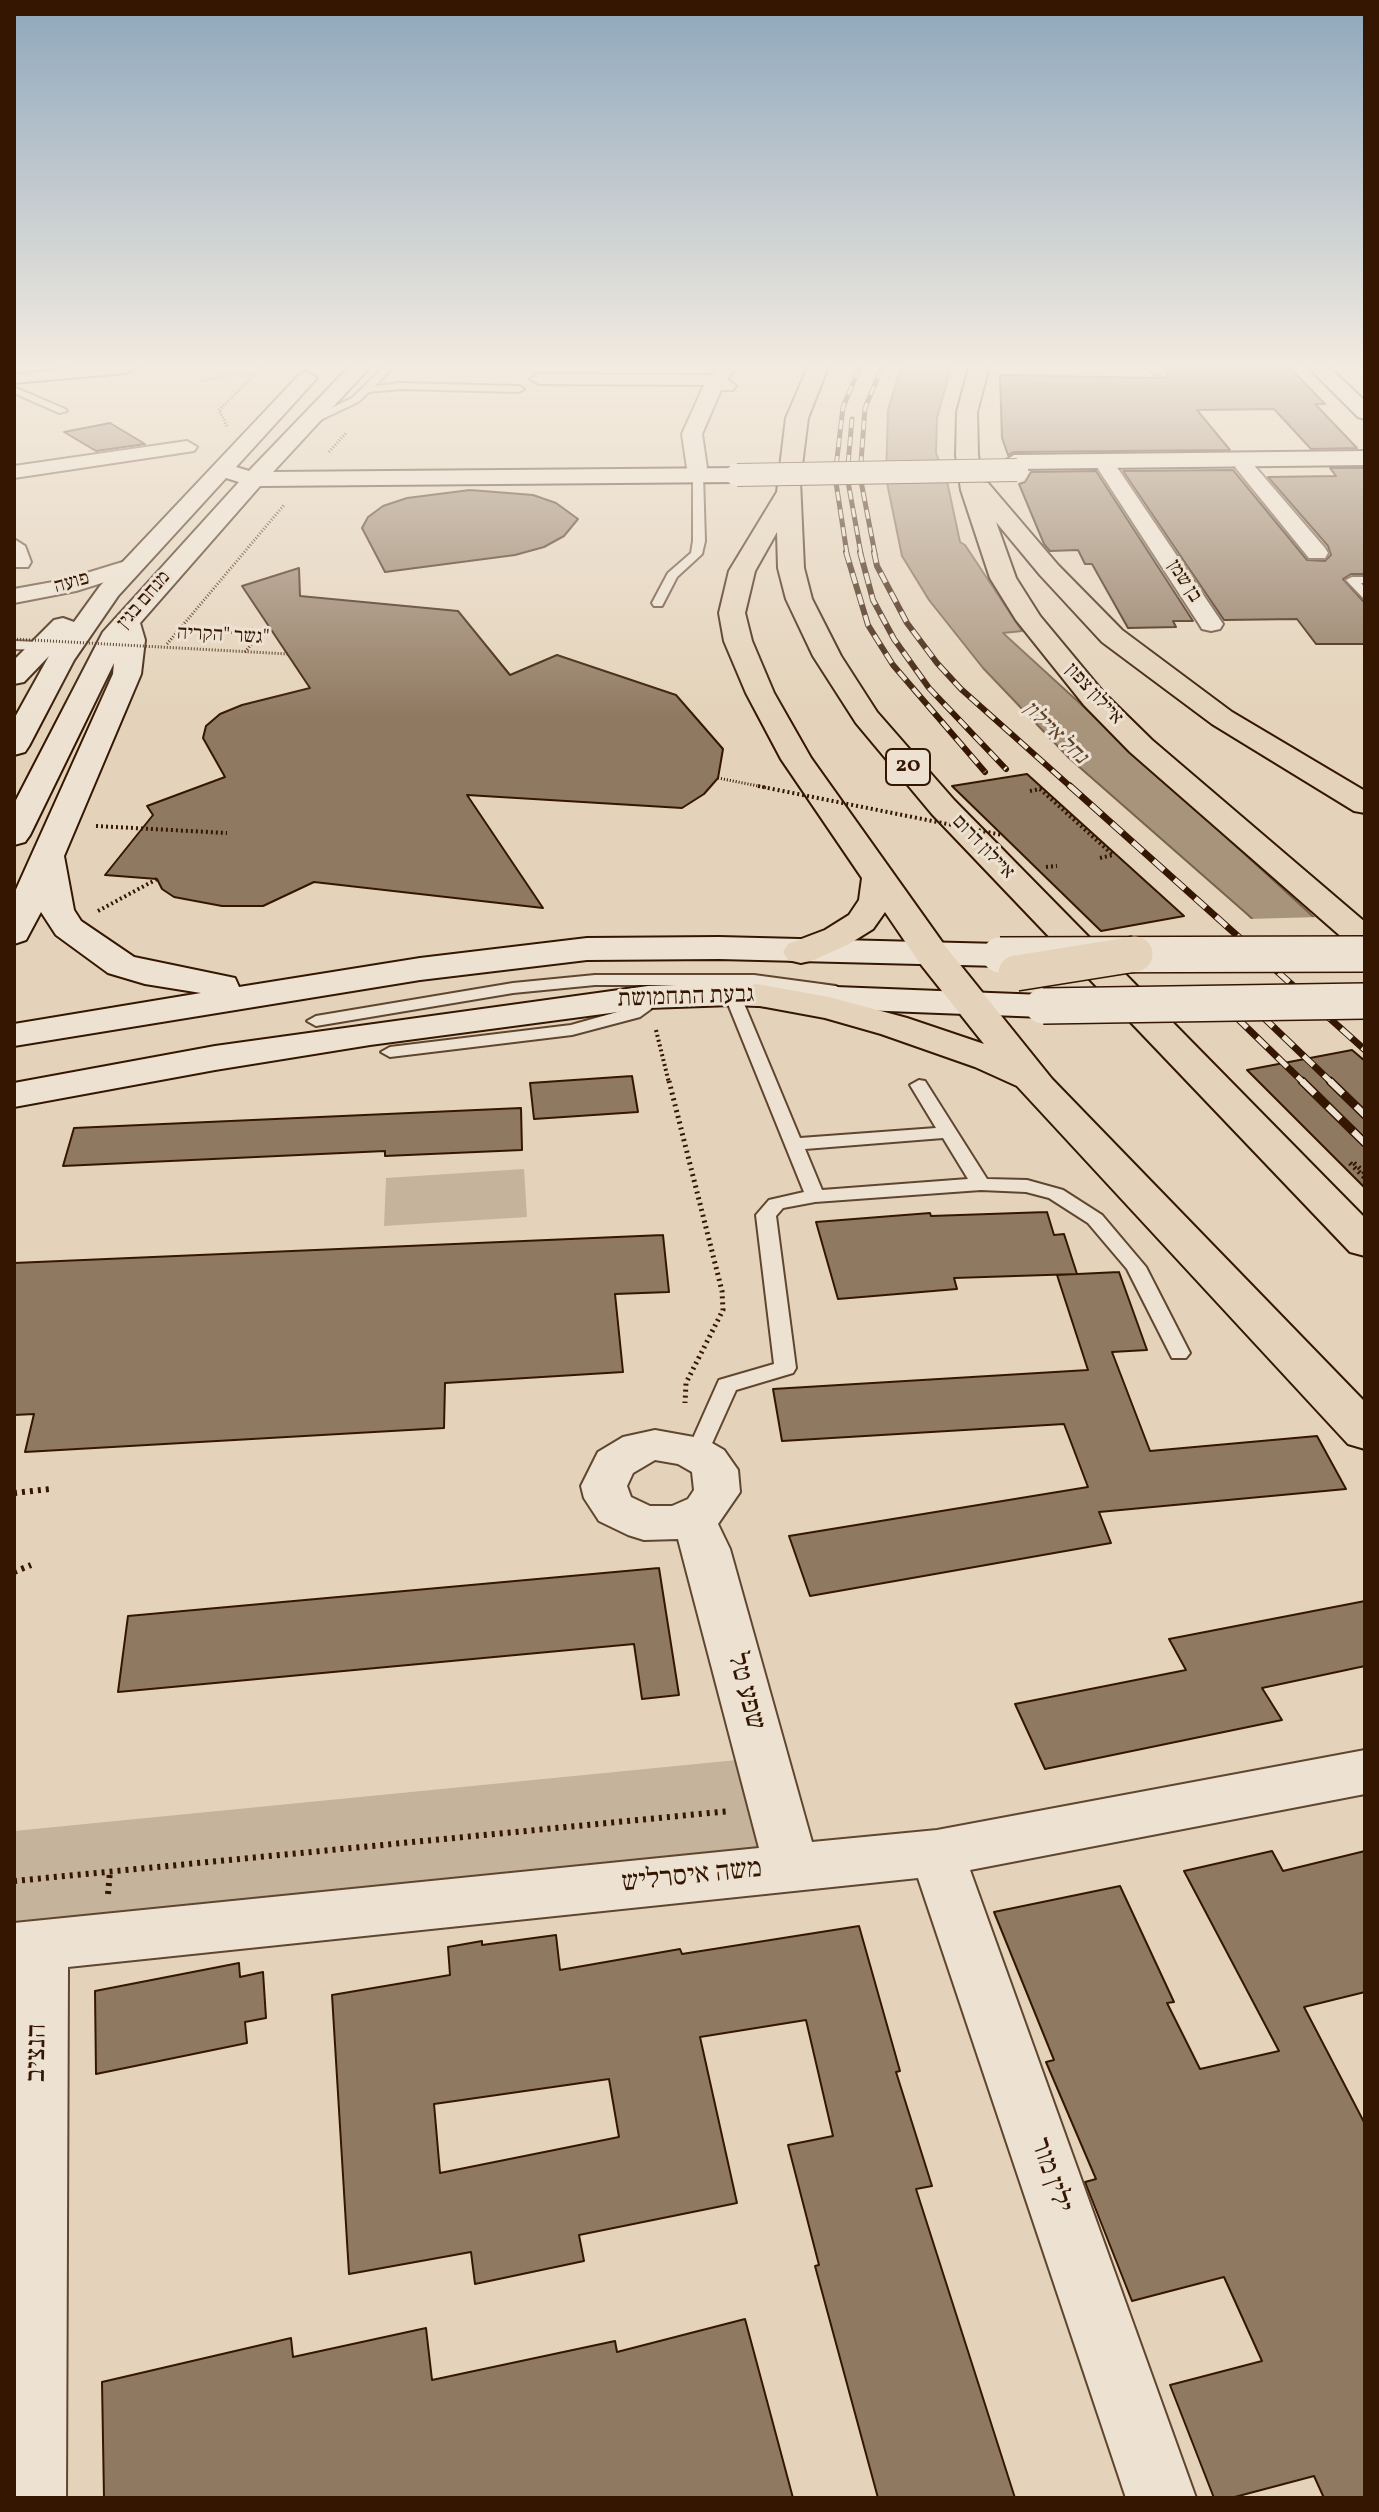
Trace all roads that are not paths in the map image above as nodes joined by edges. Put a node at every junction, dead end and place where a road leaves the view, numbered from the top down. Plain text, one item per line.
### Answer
1 (207, 484) edge
2 (251, 484) edge
3 (698, 484) edge
4 (791, 484) edge
5 (973, 484) edge
6 (977, 484) edge
7 (1118, 484) edge
8 (1259, 484) edge
9 (790, 490) junction
10 (1317, 553) dead end
11 (129, 567) junction
12 (1365, 580) edge
13 (109, 591) junction
14 (1365, 596) edge
15 (14, 598) edge
16 (658, 603) dead end
17 (128, 619) junction
18 (1211, 624) dead end
19 (63, 626) junction
20 (23, 643) edge
21 (14, 676) edge
22 (14, 746) edge
23 (1365, 804) edge
24 (14, 835) edge
25 (53, 839) junction
26 (879, 877) junction
27 (14, 933) edge
28 (1365, 940) edge
29 (801, 952) junction
30 (932, 954) junction
31 (1135, 954) joint
32 (1365, 954) edge
33 (1008, 964) junction
34 (292, 988) junction
35 (744, 995) junction
36 (648, 997) junction
37 (877, 1000) junction
38 (1365, 1001) edge
39 (971, 1005) junction
40 (316, 1021) dead end
41 (14, 1035) edge
42 (390, 1052) dead end
43 (919, 1085) dead end
44 (1038, 1087) junction
45 (24, 1098) edge
46 (951, 1132) junction
47 (796, 1144) junction
48 (981, 1184) junction
49 (815, 1196) junction
50 (1365, 1243) edge
51 (1179, 1353) dead end
52 (1365, 1432) edge
53 (684, 1449) junction
54 (692, 1518) junction
55 (1365, 1772) edge
56 (937, 1853) junction
57 (792, 1868) junction
58 (27, 1946) edge
59 (31, 2498) edge
60 (1161, 2498) edge

1 - 11 main road, מנחם בגין
2 - 17 main road, מנחם בגין
3 - 16 lane
4 - 9 highway, איילון דרום / 20
5 - 28 highway, איילון צפון
6 - 23 highway
7 - 18 street, בן שמן
8 - 10 street
9 - 26 highway
9 - 50 highway, איילון דרום / 20
11 - 13 main road, מנחם בגין
11 - 15 street, פועה
12 - 14 lane
13 - 19 main road
13 - 22 main road, מנחם בגין
15 - 19 street, פועה
17 - 24 main road, מנחם בגין
17 - 25 main road
19 - 20 main road
20 - 21 main road
25 - 27 main road
25 - 34 main road
26 - 29 highway
26 - 30 highway
29 - 30 main road, גבעת התחמושת
29 - 34 main road, גבעת התחמושת
30 - 33 main road, גבעת התחמושת
30 - 39 highway
31 - 32 main road, bridge
31 - 33 highway, bridge
33 - 39 highway
34 - 41 main road, גבעת התחמושת
35 - 36 main road, גבעת התחמושת
35 - 37 main road, גבעת התחמושת
35 - 44 highway
35 - 47 lane
36 - 42 lane
36 - 45 main road, גבעת התחמושת
37 - 39 main road, גבעת התחמושת
37 - 40 lane
38 - 39 main road, גבעת התחמושת, bridge
39 - 44 highway
43 - 46 lane
44 - 52 highway
46 - 47 lane
46 - 48 lane
47 - 49 lane
48 - 49 lane
48 - 51 lane
49 - 53 lane
53 - 54 street
53 - 54 street
54 - 57 street, שפע טל
55 - 56 street, משה איסרליש
56 - 57 street, משה איסרליש
56 - 60 street, ילין מור
57 - 58 street, משה איסרליש
58 - 59 street, הנציב

